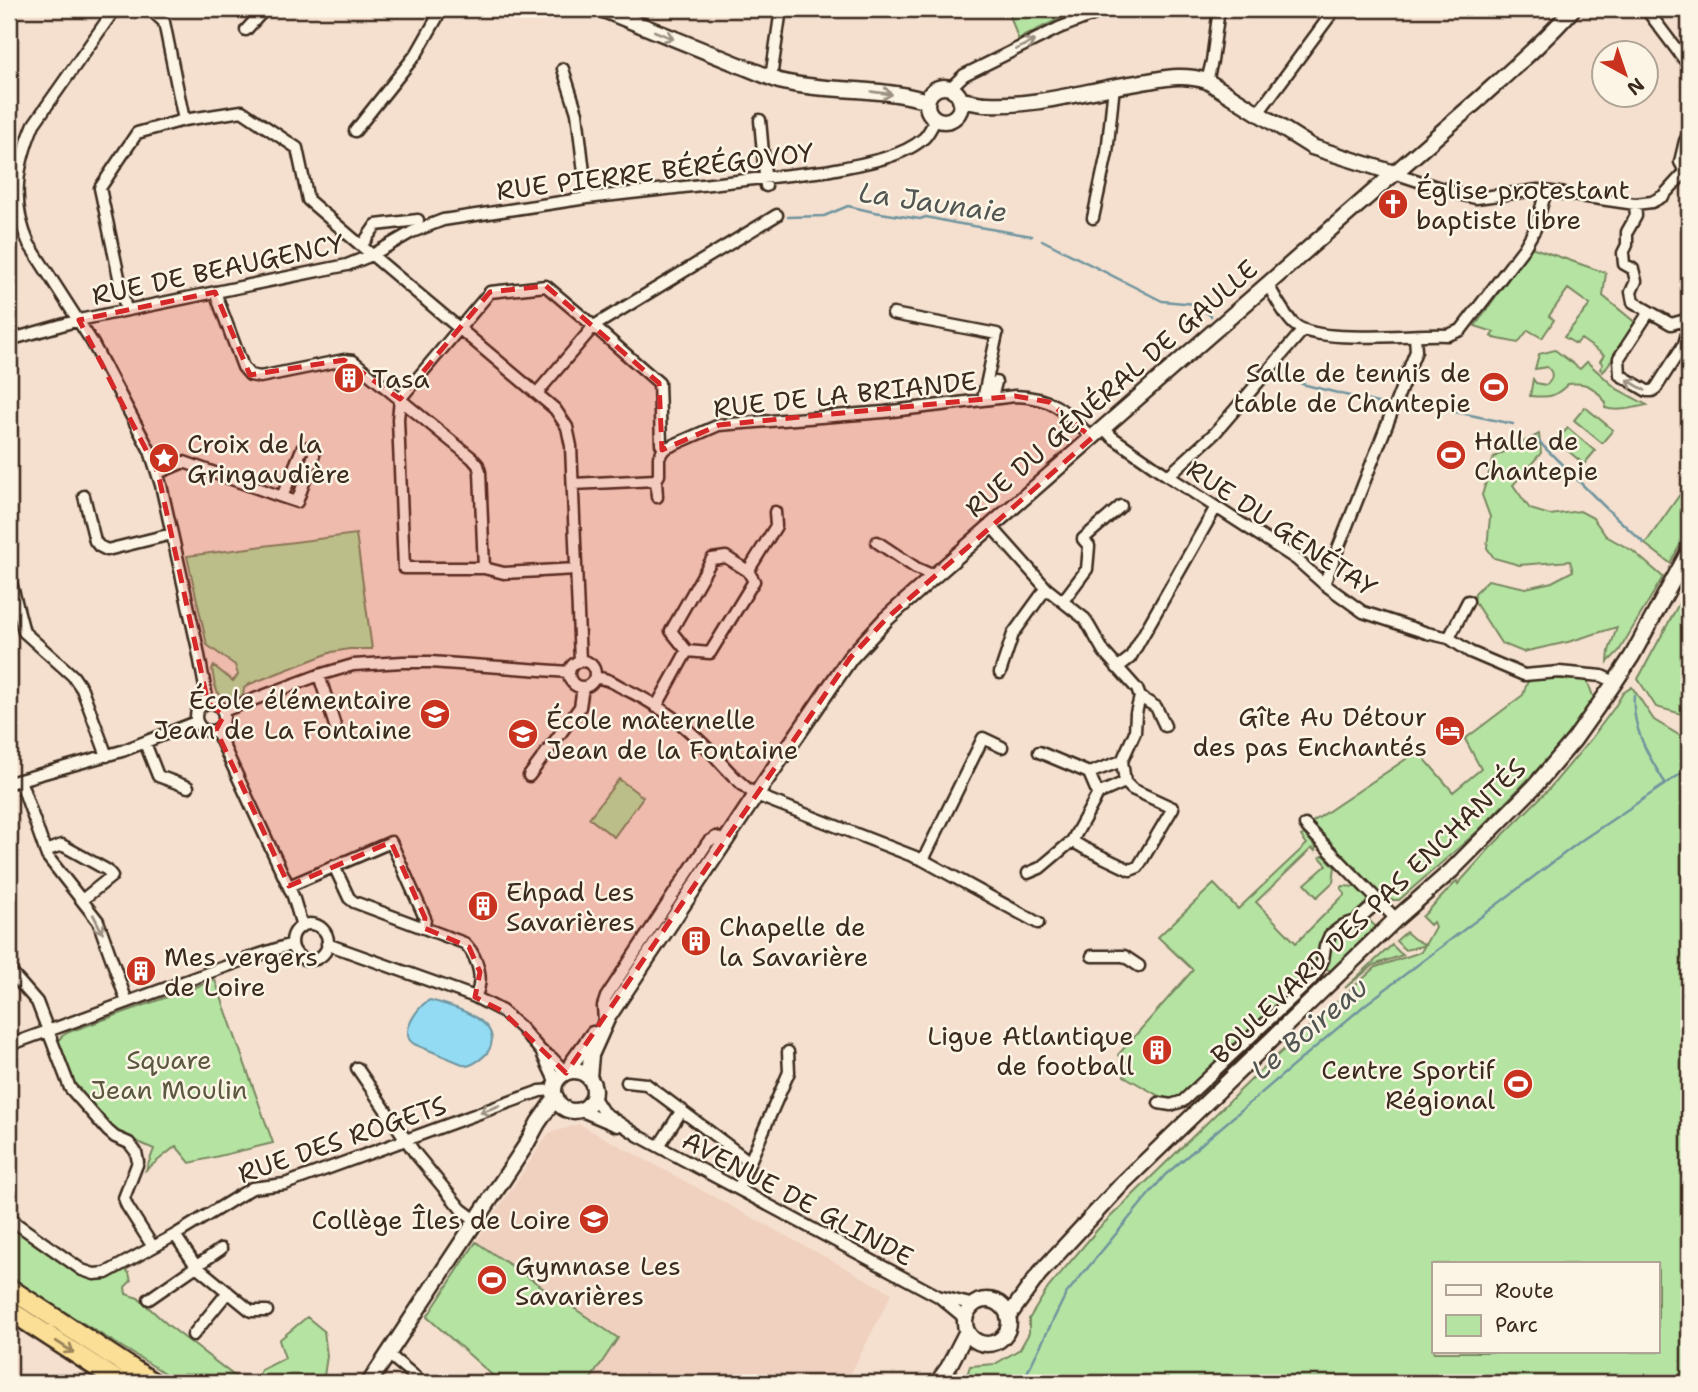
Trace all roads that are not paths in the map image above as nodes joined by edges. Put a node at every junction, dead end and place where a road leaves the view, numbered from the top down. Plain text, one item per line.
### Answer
1 (115, 9) edge
2 (150, 9) edge
3 (265, 9) edge
4 (442, 9) edge
5 (601, 9) edge
6 (781, 9) edge
7 (1108, 9) edge
8 (1219, 9) edge
9 (1335, 9) edge
10 (1573, 9) edge
11 (1646, 9) edge
12 (246, 30) dead end
13 (1689, 66) edge
14 (563, 69) dead end
15 (771, 78) junction
16 (1206, 81) junction
17 (1114, 86) junction
18 (949, 89) junction
19 (927, 101) junction
20 (959, 106) junction
21 (1258, 113) junction
22 (184, 120) junction
23 (760, 120) dead end
24 (936, 120) junction
25 (355, 131) dead end
26 (1689, 134) edge
27 (1394, 173) junction
28 (1687, 176) edge
29 (765, 182) junction
30 (1546, 191) junction
31 (587, 198) junction
32 (1635, 204) junction
33 (776, 215) dead end
34 (1093, 218) dead end
35 (418, 220) dead end
36 (362, 245) junction
37 (372, 254) junction
38 (1267, 284) junction
39 (215, 292) junction
40 (126, 310) junction
41 (1649, 312) junction
42 (893, 314) dead end
43 (1689, 319) edge
44 (79, 320) junction
45 (594, 326) junction
46 (1689, 327) edge
47 (459, 328) junction
48 (1303, 330) junction
49 (1415, 336) junction
50 (9, 340) edge
51 (996, 382) dead end
52 (537, 393) junction
53 (400, 399) junction
54 (987, 399) junction
55 (9, 416) edge
56 (1104, 428) junction
57 (9, 433) edge
58 (1092, 438) junction
59 (664, 449) junction
60 (158, 473) junction
61 (1168, 476) junction
62 (656, 480) junction
63 (573, 484) junction
64 (84, 496) dead end
65 (282, 498) junction
66 (657, 498) dead end
67 (1121, 506) dead end
68 (1216, 507) junction
69 (775, 512) dead end
70 (991, 526) junction
71 (172, 534) junction
72 (877, 542) dead end
73 (1689, 551) edge
74 (484, 568) junction
75 (576, 569) junction
76 (748, 571) junction
77 (9, 575) edge
78 (934, 576) junction
79 (1324, 584) junction
80 (1047, 589) junction
81 (1063, 601) junction
82 (1468, 601) dead end
83 (1449, 638) junction
84 (687, 651) junction
85 (580, 661) junction
86 (1117, 668) junction
87 (569, 672) junction
88 (1000, 673) dead end
89 (318, 674) junction
90 (595, 678) junction
91 (1615, 682) junction
92 (583, 687) junction
93 (1140, 697) junction
94 (208, 703) junction
95 (656, 707) junction
96 (223, 711) junction
97 (196, 722) junction
98 (1166, 726) dead end
99 (337, 729) dead end
100 (216, 730) junction
101 (145, 743) junction
102 (1002, 747) dead end
103 (1039, 752) dead end
104 (107, 756) junction
105 (1122, 761) junction
106 (1089, 773) junction
107 (529, 776) dead end
108 (20, 780) junction
109 (1125, 782) junction
110 (9, 783) edge
111 (188, 787) dead end
112 (1098, 794) junction
113 (756, 795) junction
114 (1305, 825) dead end
115 (1072, 841) junction
116 (45, 851) junction
117 (923, 860) junction
118 (334, 866) junction
119 (1028, 873) dead end
120 (289, 886) junction
121 (82, 900) junction
122 (1378, 902) junction
123 (1396, 919) junction
124 (1038, 923) dead end
125 (302, 926) junction
126 (424, 928) junction
127 (292, 944) junction
128 (327, 944) junction
129 (1092, 956) dead end
130 (1139, 966) dead end
131 (9, 970) edge
132 (475, 996) junction
133 (127, 1002) junction
134 (606, 1019) junction
135 (48, 1031) junction
136 (9, 1045) edge
137 (788, 1052) dead end
138 (357, 1068) dead end
139 (589, 1077) junction
140 (627, 1082) dead end
141 (560, 1083) junction
142 (593, 1096) junction
143 (1159, 1103) dead end
144 (573, 1109) junction
145 (682, 1110) junction
146 (639, 1136) junction
147 (406, 1140) junction
148 (526, 1145) junction
149 (659, 1146) junction
150 (750, 1162) junction
151 (738, 1189) junction
152 (9, 1215) edge
153 (477, 1221) junction
154 (175, 1235) junction
155 (153, 1247) junction
156 (221, 1250) dead end
157 (196, 1266) junction
158 (1039, 1274) junction
159 (9, 1288) edge
160 (228, 1292) junction
161 (938, 1296) junction
162 (149, 1298) dead end
163 (998, 1303) junction
164 (974, 1305) junction
165 (9, 1310) edge
166 (267, 1311) dead end
167 (1008, 1317) junction
168 (966, 1326) junction
169 (193, 1335) dead end
170 (979, 1343) junction
171 (388, 1354) junction
172 (948, 1368) junction
173 (121, 1383) edge
174 (154, 1383) edge
175 (369, 1383) edge
176 (423, 1383) edge
177 (937, 1383) edge

1 - 44 street
2 - 22 street
3 - 12 street
4 - 25 street
5 -> 15 street
6 - 15 street
18 -> 7 street
8 - 16 street
9 - 21 street
10 - 27 street, RUE DU GÉNÉRAL DE GAULLE
11 - 13 street
14 - 31 street
15 -> 19 street
16 - 17 street
16 - 21 street
17 - 20 street
17 - 34 street
18 - 19 street
18 - 20 street
19 - 24 street
20 - 24 street
21 - 27 street
22 - 36 street
22 - 40 street
23 - 29 street
24 - 29 street, RUE PIERRE BÉRÉGOVOY
26 - 28 street
27 - 30 street
27 - 38 street, RUE DU GÉNÉRAL DE GAULLE
28 - 32 street
29 - 31 street, RUE PIERRE BÉRÉGOVOY
30 - 32 street
30 - 49 street
31 - 37 street, RUE PIERRE BÉRÉGOVOY
32 - 41 street
33 - 45 street
35 - 36 street
36 - 37 street
37 - 39 street, RUE DE BEAUGENCY
37 - 47 street, RUE DE BEAUGENCY
38 - 48 street
38 - 56 street, RUE DU GÉNÉRAL DE GAULLE
39 - 40 street, RUE DE BEAUGENCY
39 - 53 street
40 - 44 street, RUE DE BEAUGENCY
41 - 43 street
46 -> 41 street
42 - 54 street
44 - 50 street, RUE DE BEAUGENCY
44 - 60 street
45 - 47 street
45 - 52 street
45 - 59 street
47 - 52 street, RUE DE BEAUGENCY
47 - 53 street
48 - 49 street
48 - 61 street
49 - 79 street
51 - 54 street, RUE DE LA BRIANDE
52 - 63 street, RUE DE BEAUGENCY
53 - 74 street
53 - 74 street
54 - 58 street, RUE DE LA BRIANDE
54 - 59 street, RUE DE LA BRIANDE
55 - 57 street
56 - 58 street, RUE DU GÉNÉRAL DE GAULLE
56 - 61 street, RUE DU GENÉTAY
58 - 70 street, RUE DU GÉNÉRAL DE GAULLE
59 - 62 street
60 - 65 street
60 - 71 street
61 - 68 street, RUE DU GENÉTAY
62 - 63 street
62 - 66 street
63 - 75 street, RUE DE BEAUGENCY
64 - 71 street
65 - 65 street
67 - 81 street
68 - 79 street, RUE DU GENÉTAY
68 - 86 street
69 - 76 street
70 - 78 street, RUE DU GÉNÉRAL DE GAULLE
70 - 80 street
71 - 94 street
72 - 78 street
73 - 91 street, BOULEVARD DES PAS ENCHANTÉS
74 - 75 street
75 - 85 street, RUE DE BEAUGENCY
76 - 84 street
76 - 84 street
77 - 104 street
78 - 113 street, RUE DU GÉNÉRAL DE GAULLE
79 - 83 street, RUE DU GENÉTAY
80 - 81 street
80 - 88 street
81 - 86 street
82 - 83 street
83 - 91 street, RUE DU GENÉTAY
84 - 95 street
85 - 87 street
85 - 90 street
86 - 93 street
87 - 89 street
87 - 92 street
89 - 96 street
89 - 99 street
90 - 92 street
90 - 95 street
91 - 123 street, BOULEVARD DES PAS ENCHANTÉS
92 - 107 street
93 - 98 street
93 - 105 street
94 - 96 street
94 - 97 street
95 - 113 street
96 - 100 street
97 - 100 street
97 - 101 street
100 - 120 street
101 - 104 street
101 - 111 street
102 - 117 street
103 - 106 street
104 - 108 street
105 - 106 street
105 - 109 street
106 - 112 street
108 - 110 street
108 - 116 street
109 - 112 street
109 - 115 street
112 - 115 street
113 - 117 street
113 - 134 street, RUE DU GÉNÉRAL DE GAULLE
114 - 122 street
115 - 119 street
116 - 121 street
116 - 121 street
117 - 124 street
118 - 120 street
118 - 126 street
118 - 126 street
120 - 125 street
121 -> 133 street
122 - 123 street
122 - 143 street, BOULEVARD DES PAS ENCHANTÉS
123 - 158 street, BOULEVARD DES PAS ENCHANTÉS
125 - 127 street
125 - 128 street
126 - 132 street
127 - 128 street
127 - 133 street
128 - 132 street
129 - 130 street
131 - 135 street
132 - 141 street
133 - 135 street
134 - 139 street, RUE DU GÉNÉRAL DE GAULLE
134 - 141 street, RUE DU GÉNÉRAL DE GAULLE
135 - 136 street
135 - 155 street
137 - 150 street
138 - 147 street
139 - 141 street
139 - 142 street
140 - 145 street
141 - 144 street
141 -> 147 street, RUE DES ROGETS
141 - 148 street, RUE DU GÉNÉRAL DE GAULLE
142 - 144 street
142 - 146 street, AVENUE DE GLINDE
144 - 146 street, AVENUE DE GLINDE
144 - 148 street, RUE DU GÉNÉRAL DE GAULLE
145 - 149 street
145 - 150 street
146 - 149 street, AVENUE DE GLINDE
147 - 153 street
147 - 154 street, RUE DES ROGETS
148 - 153 street, RUE DU GÉNÉRAL DE GAULLE
149 - 151 street, AVENUE DE GLINDE
150 - 151 street
151 - 161 street, AVENUE DE GLINDE
152 - 155 street, RUE DES ROGETS
153 - 171 street, RUE DU GÉNÉRAL DE GAULLE
154 - 155 street, RUE DES ROGETS
154 - 157 street
156 - 157 street
157 - 160 street
157 - 162 street
158 - 163 street, BOULEVARD DES PAS ENCHANTÉS
158 - 167 street, BOULEVARD DES PAS ENCHANTÉS
159 - 174 highway
160 - 166 street
160 - 169 street
161 - 164 street, AVENUE DE GLINDE
161 - 168 street, AVENUE DE GLINDE
163 - 164 street
163 - 167 street
164 - 168 street
165 -> 173 highway
167 - 170 street
168 - 170 street
168 - 172 street
170 - 172 street
171 - 175 street, RUE DU GÉNÉRAL DE GAULLE
171 - 176 street
172 - 177 street

